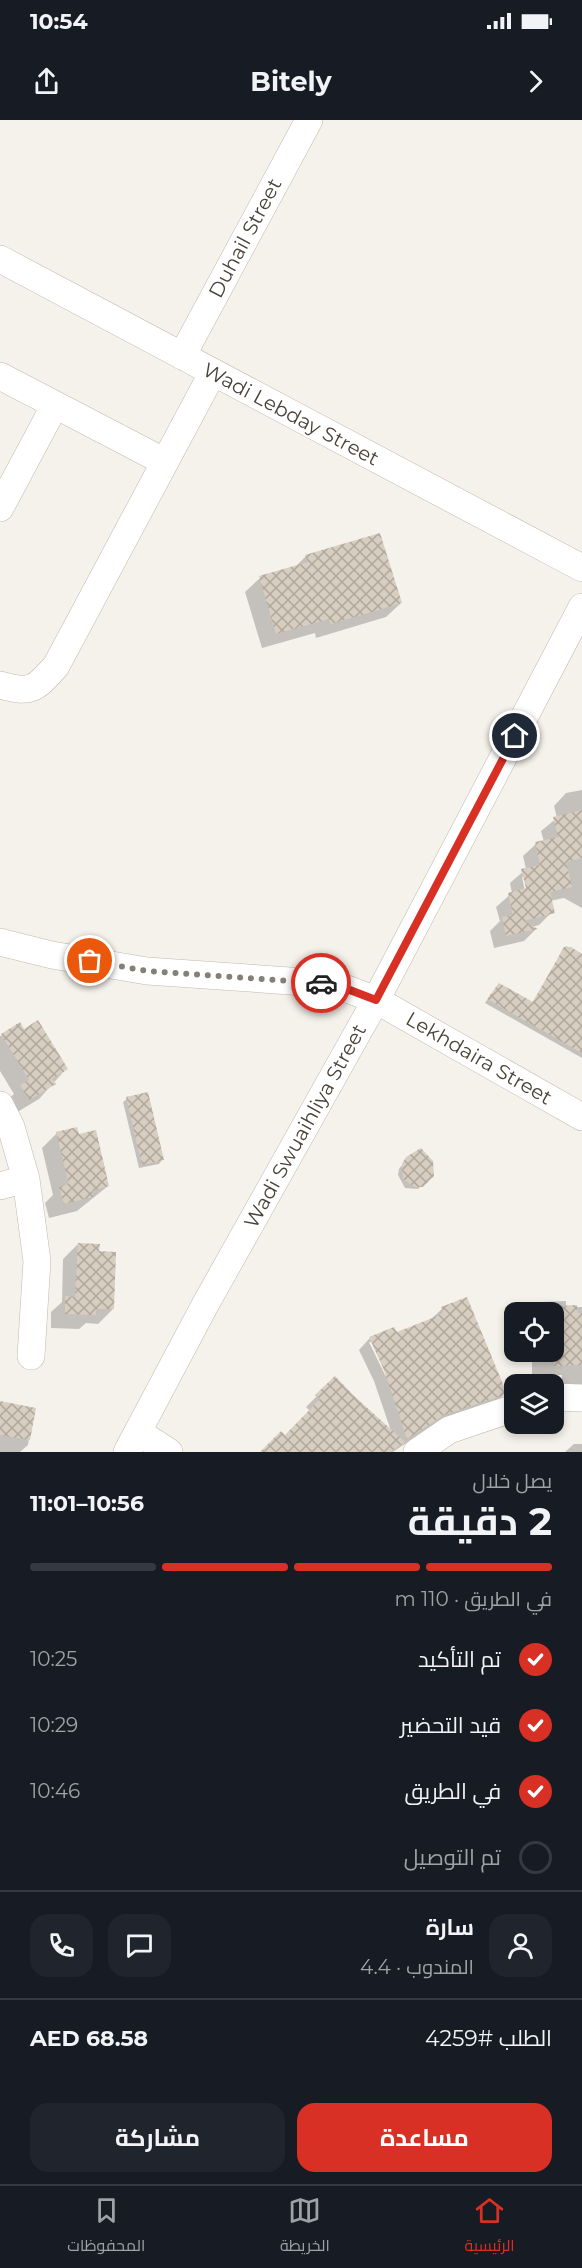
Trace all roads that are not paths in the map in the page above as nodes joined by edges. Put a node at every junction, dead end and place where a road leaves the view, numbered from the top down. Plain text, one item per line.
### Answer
1 (307, 121) edge
2 (0, 259) edge
3 (182, 356) junction
4 (213, 372) junction
5 (0, 376) edge
6 (55, 405) junction
7 (165, 462) junction
8 (0, 508) edge
9 (582, 568) edge
10 (582, 607) edge
11 (0, 685) edge
12 (0, 942) edge
13 (376, 1000) junction
14 (0, 1105) edge
15 (582, 1117) edge
16 (27, 1179) junction
17 (0, 1186) edge
18 (31, 1356) dead end
19 (564, 1397) edge
20 (582, 1398) edge
21 (504, 1411) edge
22 (133, 1442) edge
23 (169, 1452) edge
24 (417, 1452) edge

1 - 3 street, Duhail Street
2 - 3 street, Wadi Lebday Street
3 - 4 street, Wadi Lebday Street
4 - 7 street
4 - 9 street, Wadi Lebday Street
5 - 6 street
6 - 7 street
6 - 8 street
7 - 11 street
10 - 13 street, Wadi Swuaihliya Street
12 - 13 street, Lekhdaira Street
13 - 15 street, Lekhdaira Street
13 - 22 street, Wadi Swuaihliya Street
14 - 16 street
16 - 17 street
16 - 18 street
19 - 20 street
21 - 24 street
22 - 23 street

